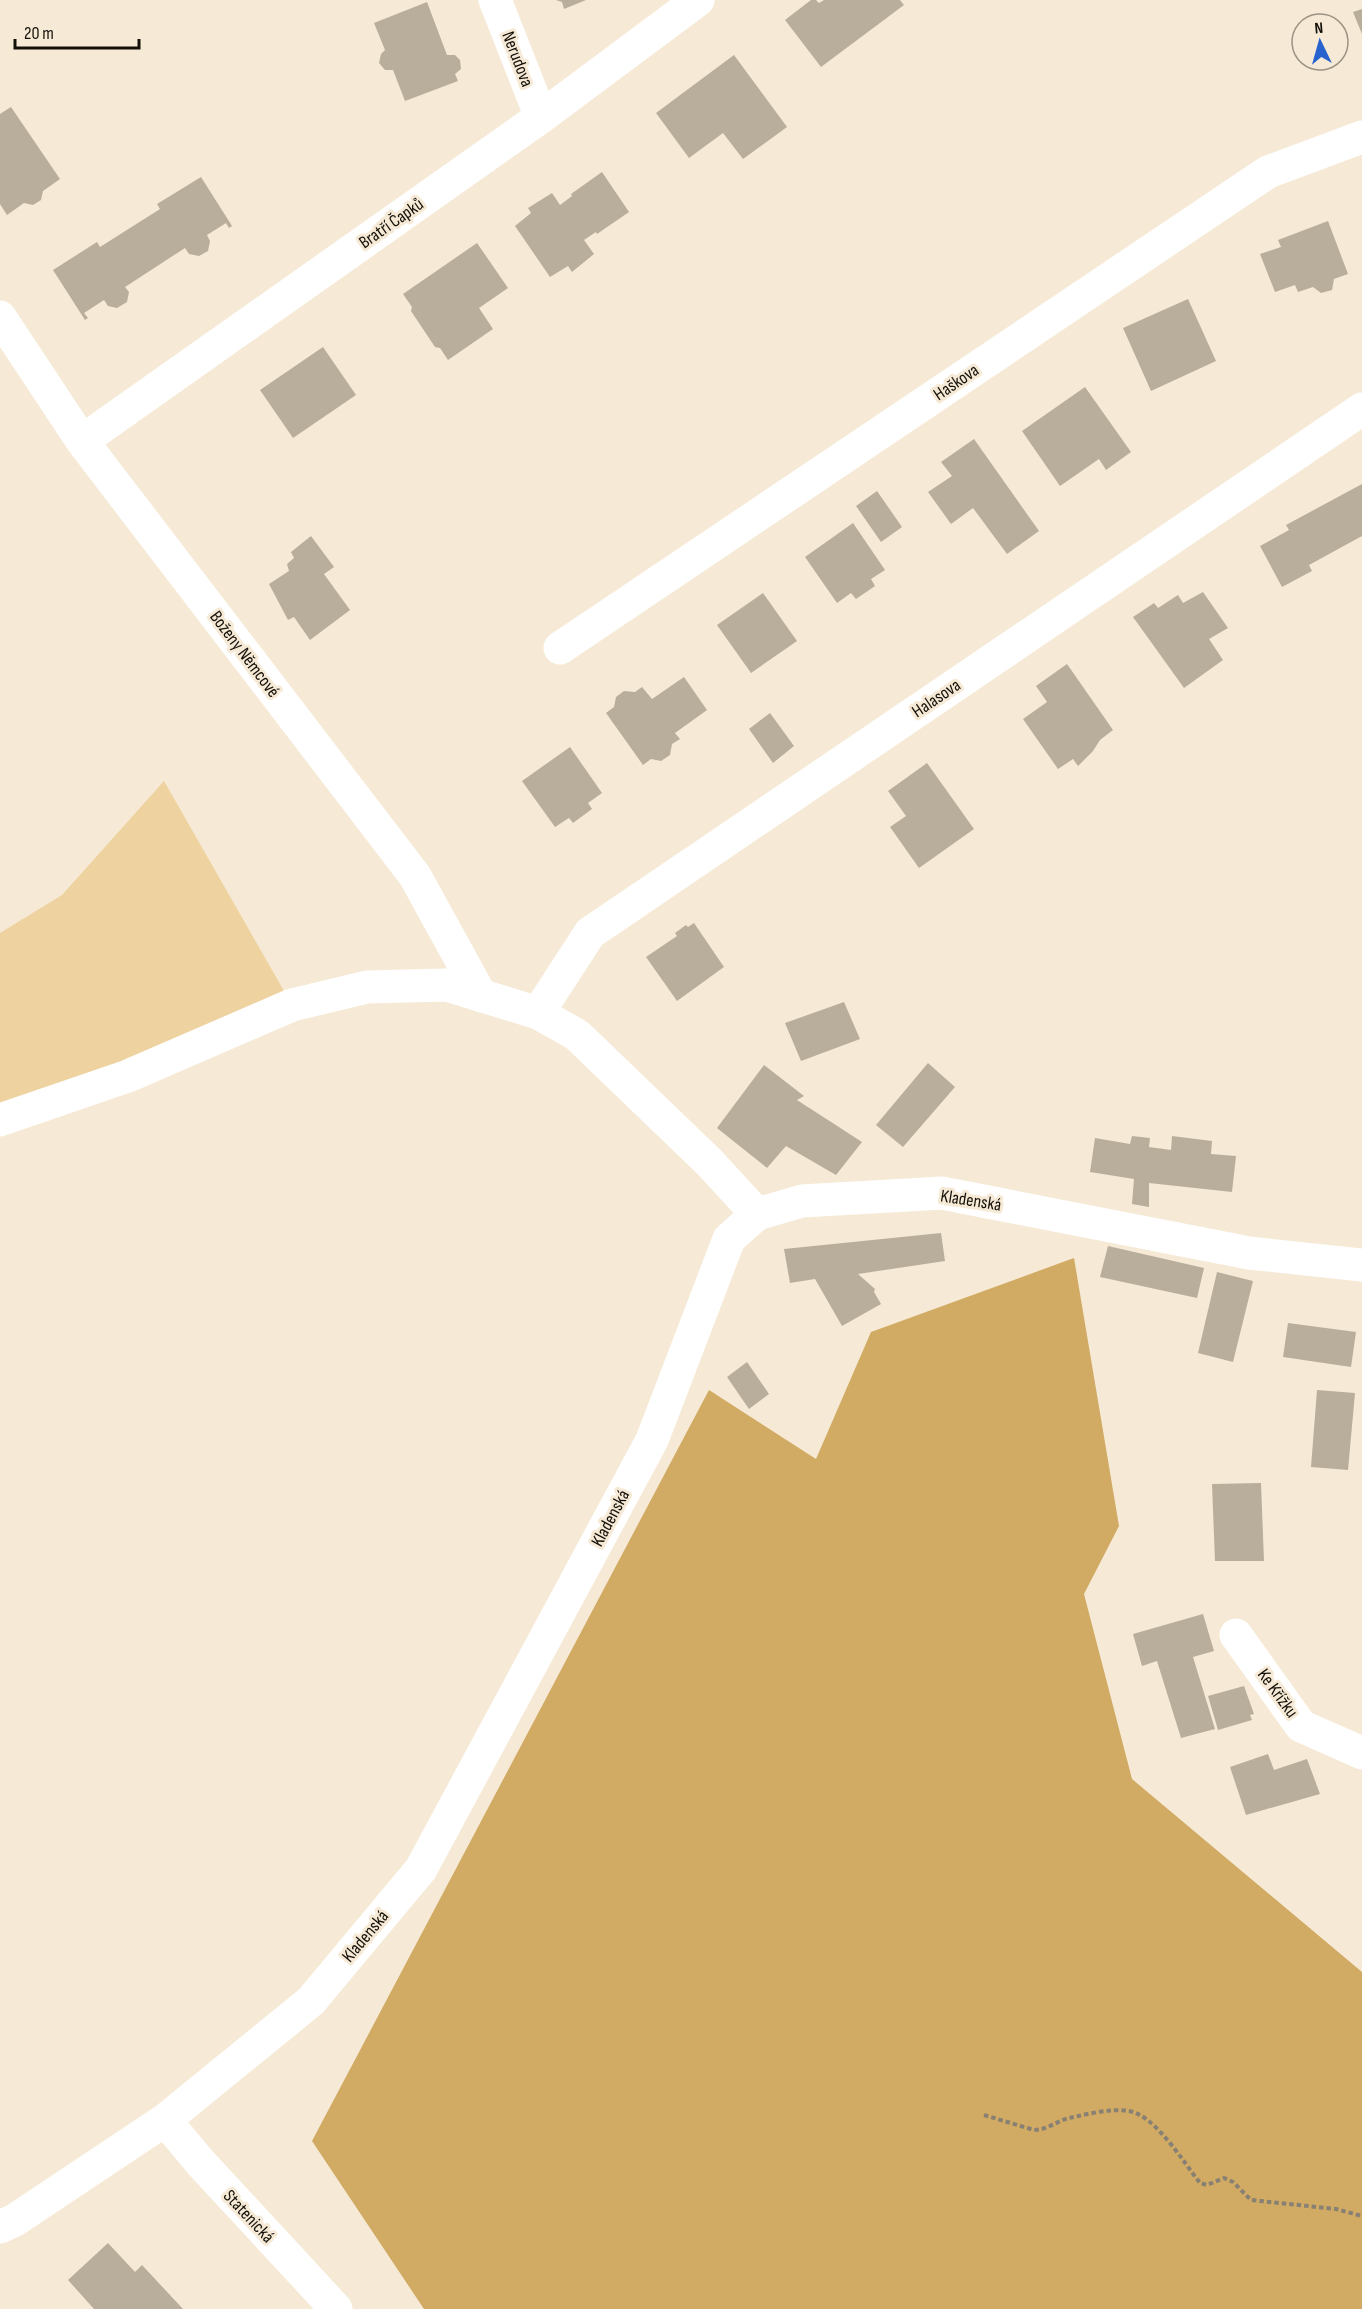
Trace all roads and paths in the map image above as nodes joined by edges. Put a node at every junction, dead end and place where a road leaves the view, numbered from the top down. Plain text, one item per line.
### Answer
1 (495, 0) edge
2 (698, 0) edge
3 (541, 117) junction
4 (1362, 137) edge
5 (0, 317) edge
6 (1362, 409) edge
7 (82, 441) junction
8 (560, 648) dead end
9 (481, 996) junction
10 (538, 1013) junction
11 (0, 1120) edge
12 (757, 1214) junction
13 (1362, 1265) edge
14 (1236, 1635) dead end
15 (1362, 1753) edge
16 (984, 2115) dead end
17 (165, 2120) junction
18 (1362, 2216) edge
19 (0, 2226) edge
20 (336, 2309) edge

1 - 3 street, Nerudova
2 - 3 street, Bratří Čapků
3 - 7 street, Bratří Čapků
4 - 8 street, Haškova
5 - 7 street, Boženy Němcové
6 - 10 street, Halasova
7 - 9 street, Boženy Němcové
9 - 10 street
9 - 11 street
10 - 12 street
12 - 13 street, Kladenská
12 - 17 street, Kladenská
14 - 15 street, Ke Křížku
16 - 18 path
17 - 19 street, Kladenská
17 - 20 street, Statenická

